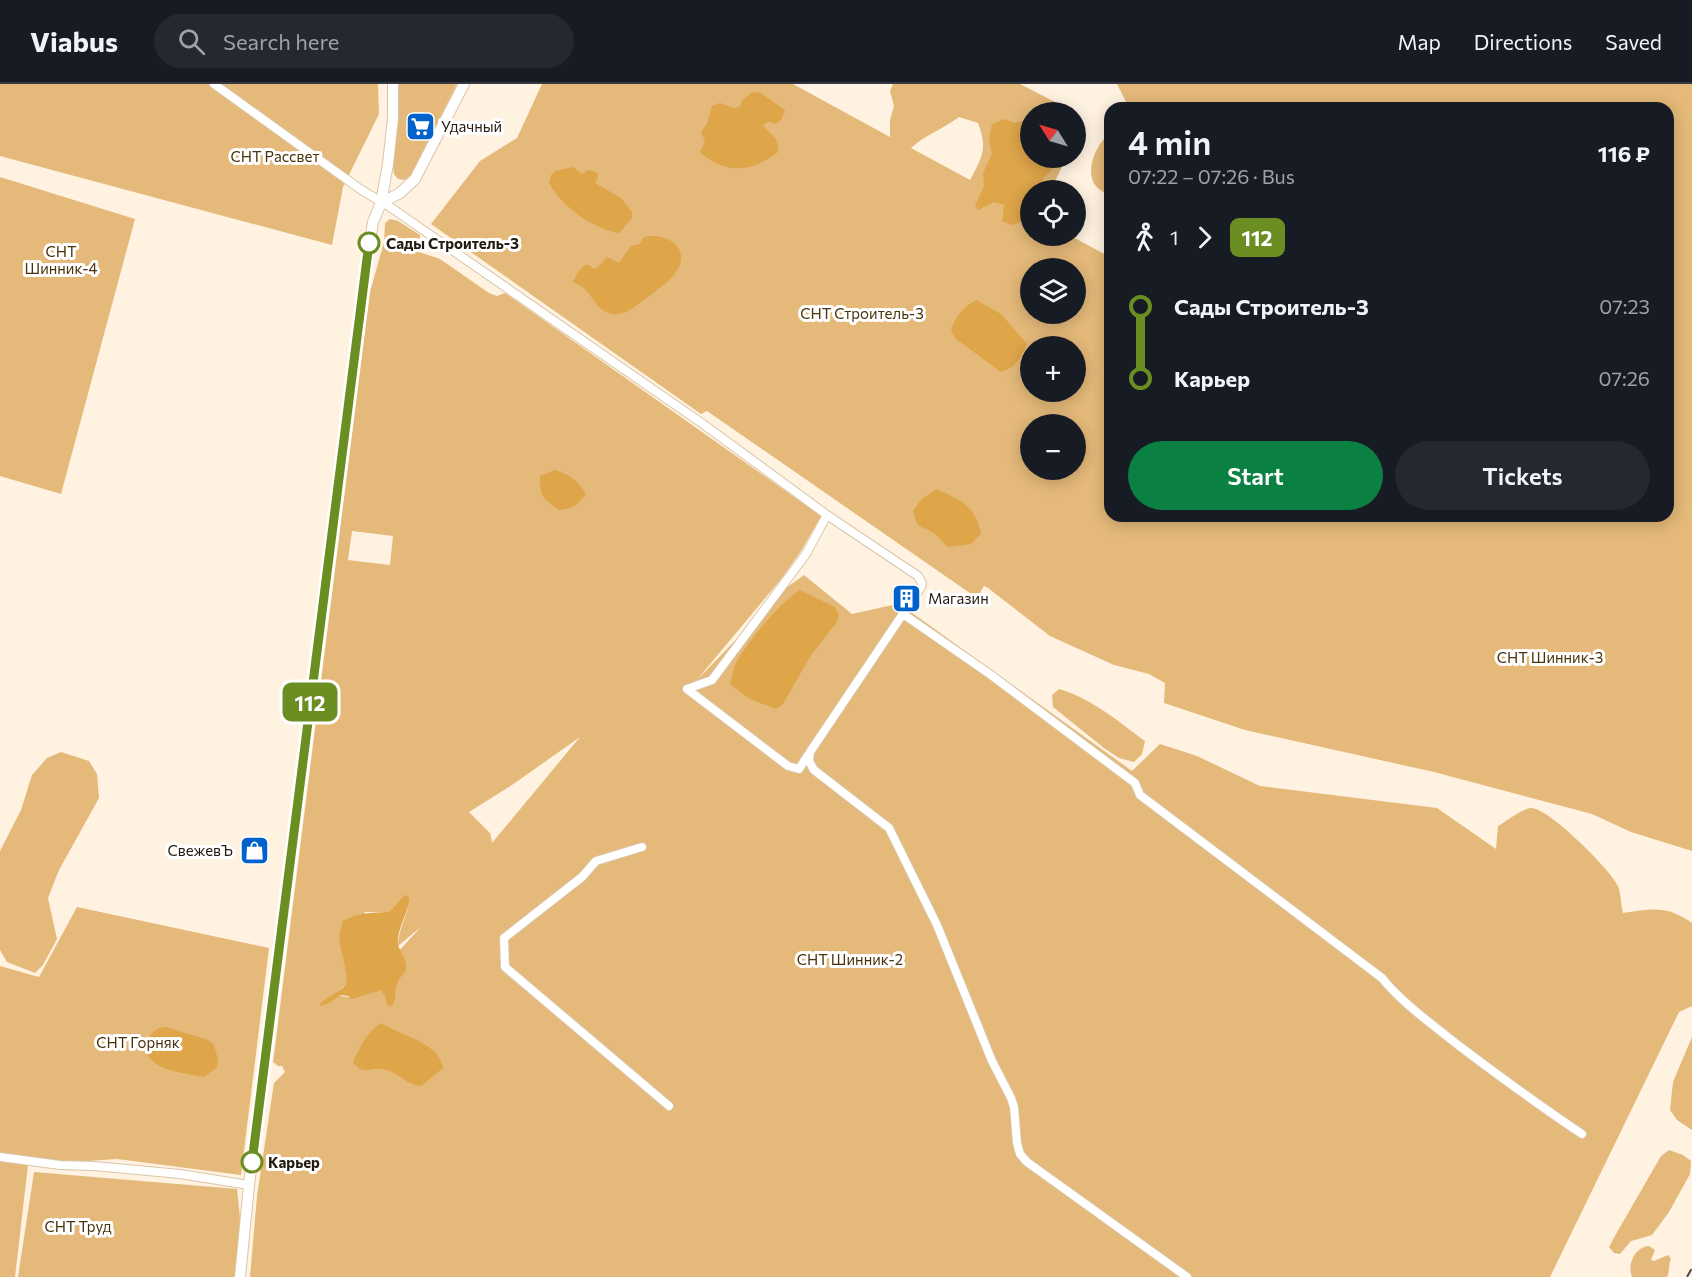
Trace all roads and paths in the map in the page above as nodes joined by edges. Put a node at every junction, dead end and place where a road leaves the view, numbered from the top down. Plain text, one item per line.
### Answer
1 (214, 84) edge
2 (393, 84) edge
3 (464, 84) edge
4 (381, 202) junction
5 (827, 515) junction
6 (903, 614) junction
7 (810, 752) junction
8 (642, 847) dead end
9 (669, 1106) dead end
10 (1582, 1134) dead end
11 (0, 1157) edge
12 (249, 1185) junction
13 (240, 1277) edge
14 (1187, 1277) edge

1 - 4 street
2 - 4 street
3 - 4 street
4 - 5 street
4 - 12 street
5 - 6 street
5 - 7 street
6 - 7 street
6 - 10 street
7 - 14 street
8 - 9 street
11 - 12 street
12 - 13 street

